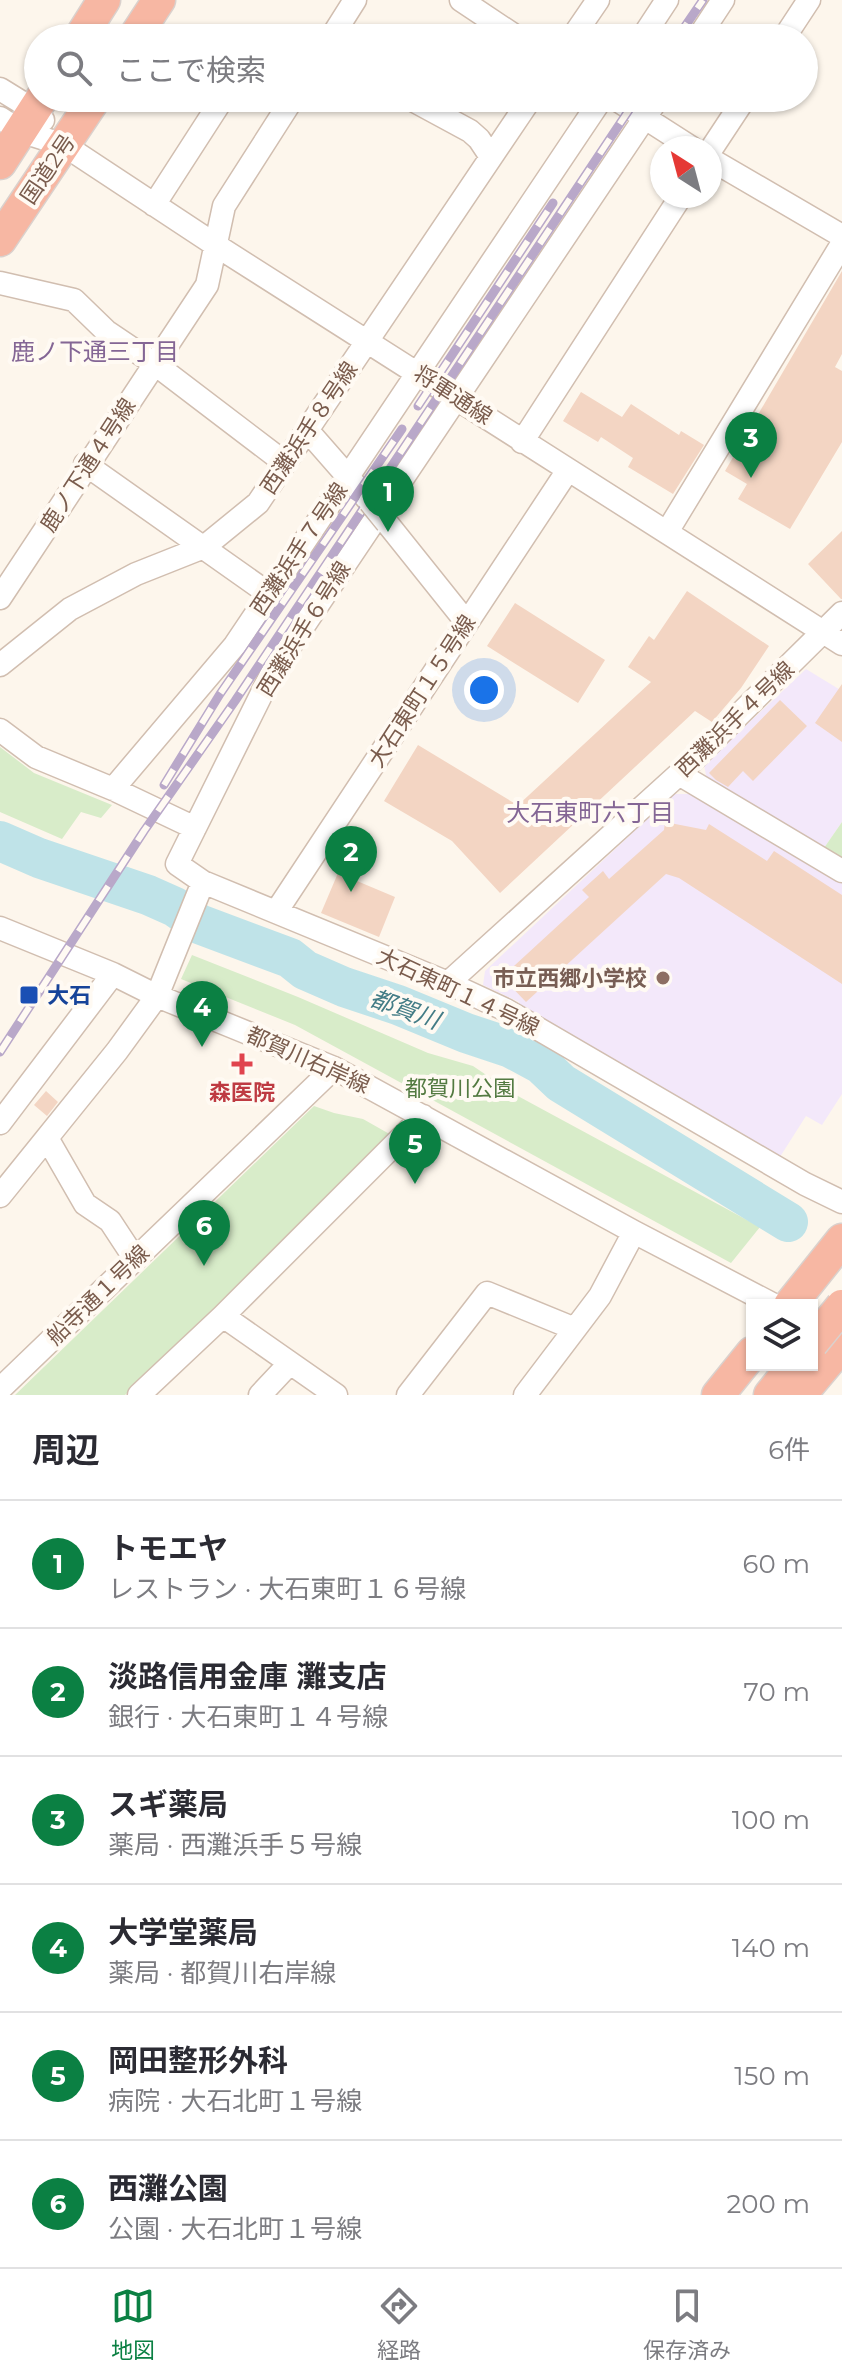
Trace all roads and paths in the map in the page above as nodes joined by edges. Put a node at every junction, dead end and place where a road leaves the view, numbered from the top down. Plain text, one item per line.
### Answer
1 (104, 0) edge
2 (159, 0) edge
3 (355, 0) edge
4 (461, 0) edge
5 (598, 0) edge
6 (667, 0) edge
7 (723, 0) edge
8 (809, 0) edge
9 (89, 24) edge
10 (143, 24) edge
11 (340, 24) edge
12 (497, 24) edge
13 (582, 24) edge
14 (651, 24) edge
15 (707, 24) edge
16 (793, 24) edge
17 (0, 89) edge
18 (86, 112) edge
19 (214, 112) edge
20 (284, 112) edge
21 (435, 112) edge
22 (522, 112) edge
23 (593, 112) edge
24 (635, 112) edge
25 (648, 112) edge
26 (736, 112) edge
27 (24, 114) edge
28 (644, 118) junction
29 (673, 136) edge
30 (720, 136) edge
31 (64, 145) junction
32 (491, 157) junction
33 (0, 163) edge
34 (722, 166) edge
35 (154, 205) junction
36 (673, 208) edge
37 (842, 236) edge
38 (0, 240) edge
39 (842, 244) edge
40 (217, 246) junction
41 (0, 283) edge
42 (368, 341) junction
43 (155, 364) junction
44 (417, 372) junction
45 (456, 397) junction
46 (307, 430) junction
47 (522, 442) junction
48 (285, 463) junction
49 (86, 465) junction
50 (568, 470) junction
51 (348, 475) junction
52 (667, 532) junction
53 (204, 547) junction
54 (269, 594) junction
55 (0, 598) edge
56 (842, 613) edge
57 (467, 623) junction
58 (833, 638) edge
59 (0, 665) edge
60 (0, 730) edge
61 (679, 774) junction
62 (113, 789) junction
63 (195, 828) junction
64 (842, 871) edge
65 (201, 888) junction
66 (276, 912) junction
67 (1, 931) edge
68 (113, 974) junction
69 (448, 983) junction
70 (157, 996) junction
71 (334, 1068) junction
72 (423, 1116) junction
73 (0, 1123) edge
74 (47, 1138) junction
75 (0, 1196) edge
76 (842, 1202) edge
77 (634, 1232) junction
78 (842, 1240) edge
79 (135, 1259) junction
80 (842, 1261) edge
81 (762, 1299) edge
82 (795, 1299) edge
83 (813, 1299) edge
84 (842, 1306) edge
85 (818, 1313) edge
86 (842, 1315) edge
87 (223, 1316) junction
88 (575, 1329) junction
89 (818, 1336) edge
90 (842, 1345) edge
91 (746, 1360) edge
92 (290, 1363) junction
93 (755, 1371) edge
94 (789, 1371) edge
95 (0, 1389) edge
96 (139, 1395) edge
97 (260, 1395) edge
98 (336, 1395) edge
99 (408, 1395) edge
100 (525, 1395) edge
101 (718, 1395) edge
102 (736, 1395) edge
103 (770, 1395) edge
104 (800, 1395) edge

1 - 9 highway
2 - 10 highway
3 - 11 street
4 - 12 street
5 - 13 street
6 - 14 street
7 - 15 street
8 - 16 street
17 - 27 street
18 - 31 highway, 国道2号
19 - 35 street
20 - 40 street, 鹿ノ下通４号線
21 - 32 street
22 - 32 street, 西灘浜手８号線
23 - 44 street, 西灘浜手７号線
24 - 28 street
25 - 28 street, 西灘浜手６号線
26 - 30 street
27 - 31 street, 将軍通線
27 - 33 highway, 国道2号
28 - 29 street
28 - 45 street, 西灘浜手６号線
31 - 35 street, 将軍通線
31 - 38 highway, 国道2号
32 - 42 street, 西灘浜手８号線
34 - 37 street
35 - 40 street, 将軍通線
36 - 47 street
39 - 52 street
40 - 42 street, 将軍通線
40 - 43 street, 鹿ノ下通４号線
41 - 43 street
42 - 44 street, 将軍通線
42 - 46 street, 西灘浜手８号線
43 - 48 street
43 - 49 street, 鹿ノ下通４号線
44 - 45 street, 将軍通線
44 - 51 street, 西灘浜手７号線
45 - 47 street, 将軍通線
45 - 63 street, 西灘浜手６号線
46 - 48 street, 西灘浜手８号線
46 - 51 street
47 - 50 street, 将軍通線
48 - 53 street, 西灘浜手８号線
49 - 53 street
49 - 55 street, 鹿ノ下通４号線
50 - 52 street, 将軍通線
50 - 57 street, 大石東町１５号線
51 - 54 street, 西灘浜手７号線
51 - 57 street, bridge
52 - 58 street, 将軍通線
53 - 54 street
53 - 59 street, 西灘浜手８号線
54 - 62 street, 西灘浜手７号線
56 - 58 street, 西灘浜手４号線
57 - 66 street, 大石東町１５号線
58 - 61 street, 西灘浜手４号線
60 - 62 street
61 - 64 street
61 - 69 street, 西灘浜手４号線
62 - 63 street
63 - 65 street, 大石東町１４号線
65 - 66 street, 大石東町１４号線
65 - 70 street
66 - 69 street, 大石東町１４号線
67 - 68 street, 都賀川右岸線
68 - 70 street, 都賀川右岸線
68 - 73 street
69 - 76 street, 大石東町１４号線
70 - 71 street, 都賀川右岸線
70 - 74 street
71 - 72 street, 都賀川右岸線
71 - 79 street, 船寺通１号線
72 - 77 street, 都賀川右岸線
72 - 87 street
74 - 75 street
74 - 79 street
77 - 81 street, 都賀川右岸線
77 - 88 street
78 - 82 highway
79 - 95 street, 船寺通１号線
80 - 83 highway
84 - 89 highway, bridge
85 - 86 street
87 - 92 street
87 - 96 street
88 - 99 street
88 - 100 street
90 - 104 highway
91 - 101 highway
92 - 97 street
92 - 98 street
93 - 102 highway
94 - 103 highway

